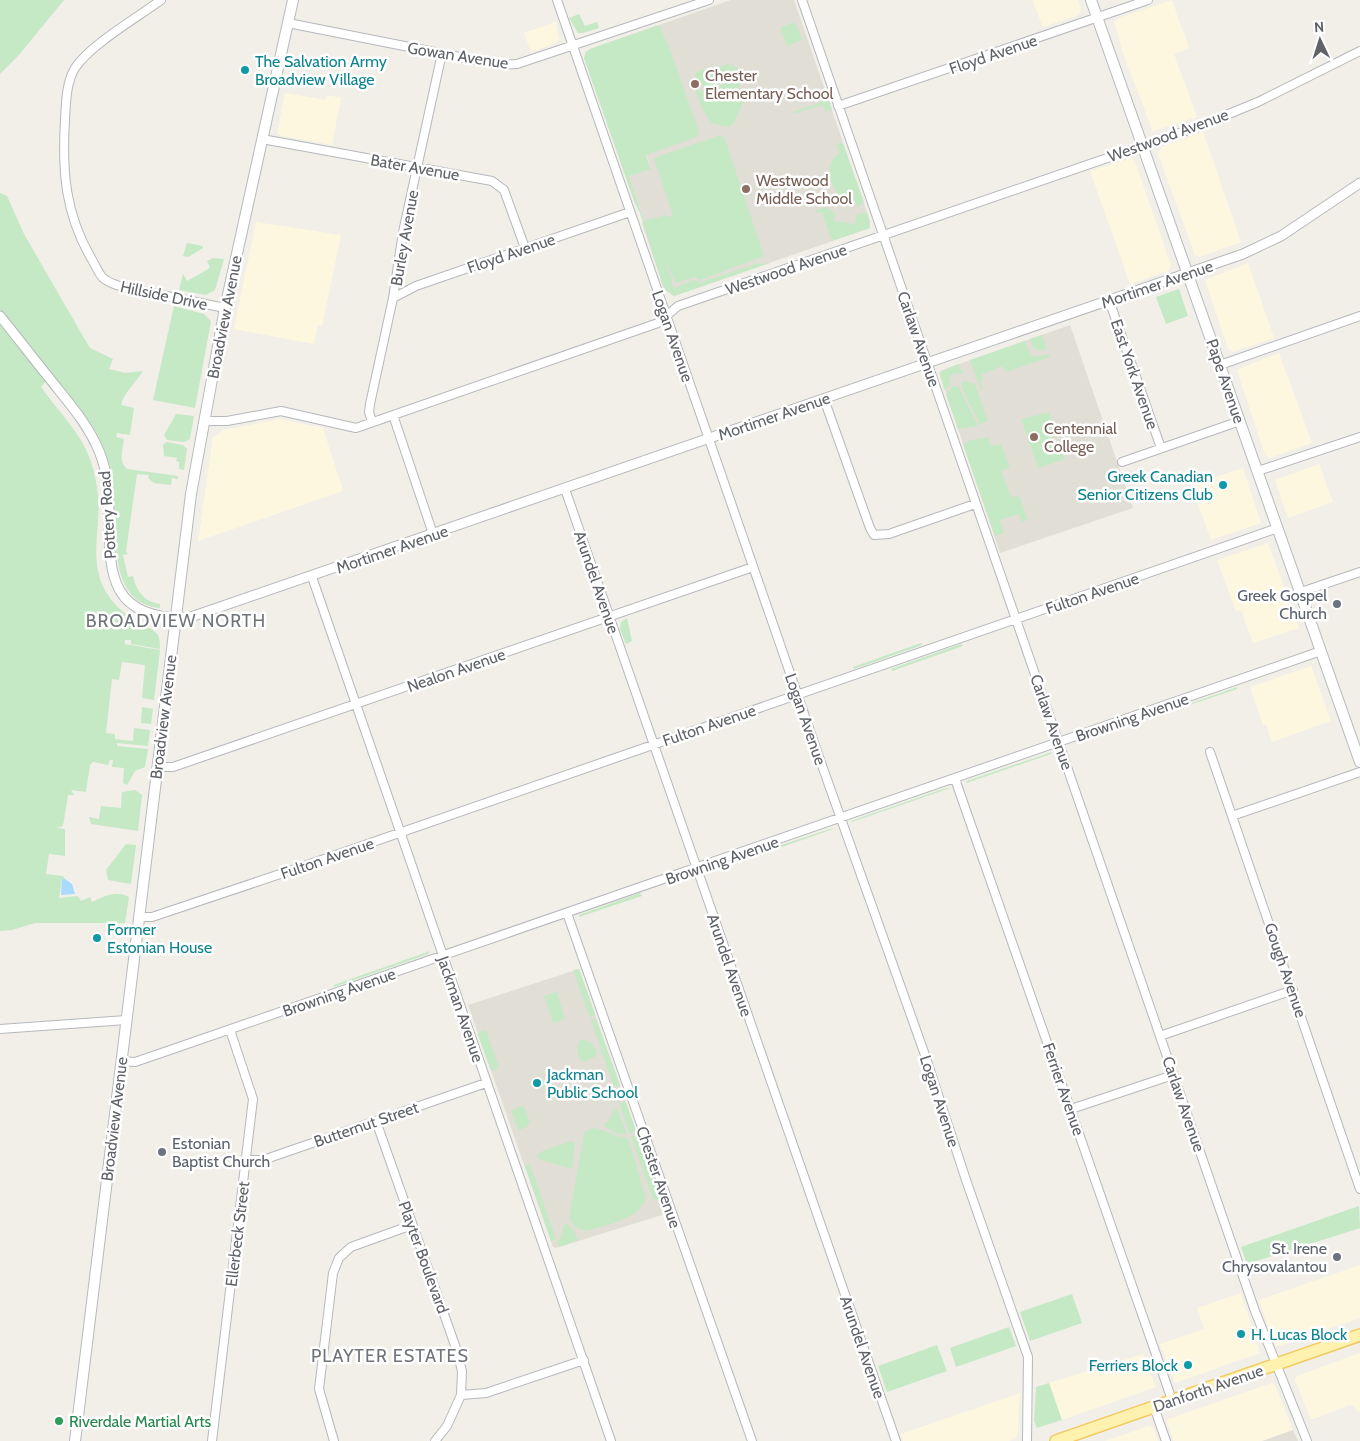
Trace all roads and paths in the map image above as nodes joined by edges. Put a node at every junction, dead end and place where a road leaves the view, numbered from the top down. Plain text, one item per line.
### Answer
1 (161, 0) edge
2 (293, 0) edge
3 (557, 0) edge
4 (709, 0) edge
5 (802, 0) edge
6 (1091, 0) edge
7 (1148, 0) edge
8 (1097, 18) junction
9 (288, 23) junction
10 (573, 45) junction
11 (1360, 51) edge
12 (442, 53) junction
13 (838, 106) junction
14 (262, 139) junction
15 (1143, 145) junction
16 (417, 167) junction
17 (1360, 183) edge
18 (630, 212) junction
19 (883, 235) junction
20 (525, 248) junction
21 (1188, 273) junction
22 (393, 298) junction
23 (1109, 300) junction
24 (225, 308) junction
25 (0, 316) edge
26 (667, 316) junction
27 (1360, 316) edge
28 (928, 363) junction
29 (1220, 365) junction
30 (824, 399) junction
31 (393, 414) junction
32 (204, 421) junction
33 (1240, 421) junction
34 (372, 422) junction
35 (1360, 437) edge
36 (709, 439) junction
37 (1161, 448) junction
38 (1122, 462) dead end
39 (1258, 472) junction
40 (565, 488) junction
41 (976, 504) junction
42 (1278, 528) junction
43 (434, 534) junction
44 (753, 567) junction
45 (1360, 572) edge
46 (312, 577) junction
47 (1301, 592) junction
48 (610, 617) junction
49 (175, 619) junction
50 (1017, 619) junction
51 (1321, 651) junction
52 (797, 695) junction
53 (356, 705) junction
54 (1058, 742) junction
55 (653, 745) junction
56 (1210, 752) dead end
57 (1360, 762) edge
58 (157, 767) junction
59 (1360, 772) edge
60 (955, 779) junction
61 (1232, 816) junction
62 (840, 819) junction
63 (400, 833) junction
64 (696, 869) junction
65 (567, 913) junction
66 (139, 917) junction
67 (442, 956) junction
68 (1292, 990) junction
69 (126, 1020) junction
70 (0, 1030) edge
71 (230, 1030) junction
72 (1160, 1036) junction
73 (121, 1061) junction
74 (1173, 1075) junction
75 (486, 1083) junction
76 (1071, 1109) junction
77 (376, 1121) junction
78 (246, 1160) junction
79 (1360, 1189) edge
80 (412, 1225) junction
81 (1360, 1335) edge
82 (584, 1360) junction
83 (1276, 1365) junction
84 (461, 1395) junction
85 (1172, 1400) junction
86 (1154, 1407) junction
87 (751, 1437) edge
88 (75, 1441) edge
89 (212, 1441) edge
90 (334, 1441) edge
91 (435, 1441) edge
92 (610, 1441) edge
93 (896, 1441) edge
94 (1027, 1441) edge
95 (1056, 1441) edge
96 (1166, 1441) edge
97 (1307, 1441) edge

1 - 24 street, Hillside Drive
2 - 9 main road, Broadview Avenue
3 - 10 street, Logan Avenue
4 - 10 street, Gowan Avenue
5 - 13 street, Carlaw Avenue
6 - 8 main road, Pape Avenue
7 - 8 street, Floyd Avenue
8 - 13 street, Floyd Avenue
8 - 15 main road, Pape Avenue
9 - 12 street, Gowan Avenue
9 - 14 main road, Broadview Avenue
10 - 12 street, Gowan Avenue
10 - 18 street, Logan Avenue
11 - 15 street, Westwood Avenue
12 - 16 street, Burley Avenue
13 - 19 street, Carlaw Avenue
14 - 16 street, Bater Avenue
14 - 24 main road, Broadview Avenue
15 - 19 street, Westwood Avenue
15 - 21 main road, Pape Avenue
16 - 20 street, Bater Avenue
16 - 22 street, Burley Avenue
17 - 21 street, Mortimer Avenue
18 - 20 street, Floyd Avenue
18 - 26 street, Logan Avenue
19 - 26 street, Westwood Avenue
19 - 28 street, Carlaw Avenue
20 - 22 street, Floyd Avenue
21 - 23 street, Mortimer Avenue
21 - 29 main road, Pape Avenue
22 - 34 street, Burley Avenue
23 - 28 street, Mortimer Avenue
23 - 37 street, East York Avenue
24 - 32 main road, Broadview Avenue
25 - 49 street, Pottery Road
26 - 31 street, Westwood Avenue
26 - 36 street, Logan Avenue
27 - 29 street
28 - 30 street, Mortimer Avenue
28 - 41 street, Carlaw Avenue
29 - 33 main road, Pape Avenue
30 - 36 street, Mortimer Avenue
30 - 41 street
31 - 34 street, Westwood Avenue
31 - 43 street
32 - 34 street, Westwood Avenue
32 - 49 main road, Broadview Avenue
33 - 37 street
33 - 39 main road, Pape Avenue
35 - 39 street
36 - 40 street, Mortimer Avenue
36 - 44 street, Logan Avenue
37 - 38 street
39 - 42 main road, Pape Avenue
40 - 43 street, Mortimer Avenue
40 - 48 street, Arundel Avenue
41 - 50 street, Carlaw Avenue
42 - 47 main road, Pape Avenue
42 - 50 street, Fulton Avenue
43 - 46 street, Mortimer Avenue
44 - 48 street, Nealon Avenue
44 - 52 street, Logan Avenue
45 - 47 street
46 - 49 street, Mortimer Avenue
46 - 53 street, Jackman Avenue
47 - 51 main road, Pape Avenue
48 - 53 street, Nealon Avenue
48 - 55 street, Arundel Avenue
49 - 58 main road, Broadview Avenue
50 - 52 street, Fulton Avenue
50 - 54 street, Carlaw Avenue
51 - 54 street, Browning Avenue
51 - 57 main road, Pape Avenue
52 - 55 street, Fulton Avenue
52 - 62 street, Logan Avenue
53 - 58 street, Nealon Avenue
53 - 63 street, Jackman Avenue
54 - 60 street, Browning Avenue
54 - 72 street, Carlaw Avenue
55 - 63 street, Fulton Avenue
55 - 64 street, Arundel Avenue
56 - 61 street, Gough Avenue
58 - 66 main road, Broadview Avenue
59 - 61 street
60 - 62 street, Browning Avenue
60 - 76 street, Ferrier Avenue
61 - 68 street, Gough Avenue
62 - 64 street, Browning Avenue
62 - 94 street, Logan Avenue
63 - 66 street, Fulton Avenue
63 - 67 street, Jackman Avenue
64 - 65 street, Browning Avenue
64 - 93 street, Arundel Avenue
65 - 67 street, Browning Avenue
65 - 87 street, Chester Avenue
66 - 69 main road, Broadview Avenue
67 - 71 street, Browning Avenue
67 - 75 street, Jackman Avenue
68 - 72 street
68 - 79 street, Gough Avenue
69 - 70 street
69 - 73 main road, Broadview Avenue
71 - 73 street, Browning Avenue
71 - 78 street, Ellerbeck Street
72 - 74 street, Carlaw Avenue
73 - 88 main road, Broadview Avenue
74 - 76 street
74 - 83 street, Carlaw Avenue
75 - 77 street, Butternut Street
75 - 82 street, Jackman Avenue
76 - 85 street, Ferrier Avenue
77 - 78 street, Butternut Street
77 - 80 street, Playter Boulevard
78 - 89 street, Ellerbeck Street
80 - 84 street, Playter Boulevard
80 - 90 street
81 - 83 main road, Danforth Avenue
82 - 84 street
82 - 92 street, Jackman Avenue
83 - 85 main road, Danforth Avenue
83 - 97 street, Carlaw Avenue
84 - 91 street
85 - 86 main road, Danforth Avenue
86 - 95 main road, Danforth Avenue
86 - 96 street

